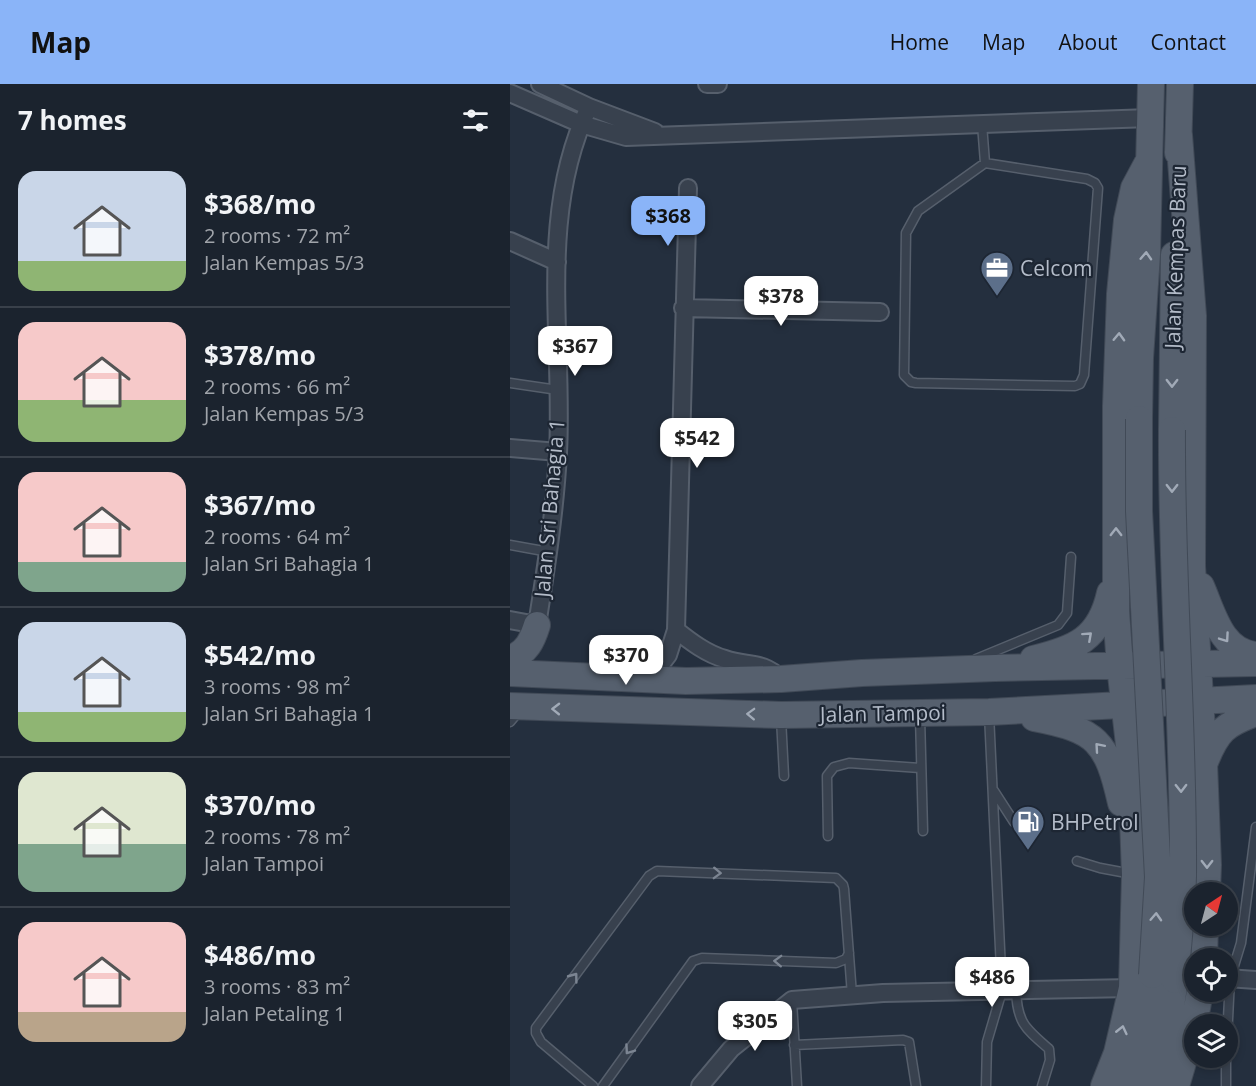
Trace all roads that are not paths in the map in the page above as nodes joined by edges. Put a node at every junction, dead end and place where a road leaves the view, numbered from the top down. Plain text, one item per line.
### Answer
1 (540, 84) edge
2 (707, 84) edge
3 (718, 84) edge
4 (1151, 84) edge
5 (1180, 84) edge
6 (510, 93) edge
7 (589, 107) junction
8 (1150, 118) junction
9 (581, 124) junction
10 (982, 124) junction
11 (664, 135) junction
12 (1179, 135) junction
13 (1149, 160) junction
14 (985, 163) junction
15 (688, 188) dead end
16 (510, 241) edge
17 (557, 262) junction
18 (683, 308) junction
19 (880, 312) dead end
20 (510, 383) edge
21 (558, 390) junction
22 (510, 448) edge
23 (558, 452) junction
24 (510, 545) edge
25 (549, 552) junction
26 (1071, 557) dead end
27 (1116, 560) junction
28 (1192, 566) junction
29 (1116, 611) junction
30 (1196, 617) junction
31 (510, 620) edge
32 (537, 625) junction
33 (676, 630) junction
34 (1256, 655) edge
35 (1256, 663) edge
36 (1199, 665) junction
37 (1120, 666) junction
38 (995, 668) junction
39 (515, 669) edge
40 (899, 673) junction
41 (781, 679) junction
42 (1256, 698) edge
43 (1200, 700) junction
44 (1124, 704) junction
45 (514, 712) edge
46 (996, 712) junction
47 (920, 713) junction
48 (1256, 713) edge
49 (781, 715) junction
50 (1131, 762) junction
51 (1204, 763) junction
52 (920, 768) junction
53 (784, 776) dead end
54 (994, 791) junction
55 (1014, 822) dead end
56 (1256, 826) edge
57 (923, 831) dead end
58 (828, 836) dead end
59 (1077, 861) dead end
60 (1135, 868) junction
61 (1207, 882) edge
62 (850, 949) junction
63 (1238, 951) edge
64 (836, 963) junction
65 (851, 972) junction
66 (1238, 979) edge
67 (1256, 980) edge
68 (1153, 981) junction
69 (1009, 991) junction
70 (852, 996) junction
71 (792, 1000) junction
72 (794, 1045) junction
73 (1184, 1059) edge
74 (1226, 1068) edge
75 (593, 1086) edge
76 (603, 1086) edge
77 (700, 1086) edge
78 (797, 1086) edge
79 (916, 1086) edge
80 (986, 1086) edge
81 (1042, 1086) edge
82 (1104, 1086) edge
83 (1125, 1086) edge
84 (1151, 1086) edge
85 (1176, 1086) edge
86 (1226, 1086) edge

1 - 7 street
2 - 3 street
4 - 8 main road, Jalan Kempas Baru
5 - 12 main road, Jalan Kempas Baru
6 - 9 street
7 - 9 street, Jalan Sri Bahagia 1
7 - 11 street
8 - 10 street
8 - 13 main road, Jalan Kempas Baru
9 - 11 street
9 - 17 street, Jalan Sri Bahagia 1
10 - 11 street
10 - 14 lane
12 - 28 main road
12 -> 68 main road, Jalan Kempas Baru, bridge
27 -> 13 main road
68 -> 13 main road, Jalan Kempas Baru, bridge
14 - 14 lane
15 - 18 street
16 - 17 street
17 - 21 street, Jalan Sri Bahagia 1
18 - 19 street
18 - 33 street
20 - 21 lane
21 - 23 street, Jalan Sri Bahagia 1
22 - 23 street
23 - 25 street, Jalan Sri Bahagia 1
24 - 25 lane
25 - 32 street, Jalan Sri Bahagia 1
26 - 40 lane
27 - 29 main road
38 -> 27 main road
28 - 30 main road
28 -> 34 main road
29 - 30 main road
29 - 37 main road
30 - 36 main road
31 - 32 street
32 - 39 main road
33 - 39 street
33 - 41 street
35 - 36 main road, Jalan Tampoi
36 - 37 main road, Jalan Tampoi
36 - 43 main road
37 - 38 main road, Jalan Tampoi
37 - 44 main road
38 - 40 main road, Jalan Tampoi
39 - 41 main road, Jalan Tampoi
40 - 41 main road, Jalan Tampoi
42 - 43 main road, Jalan Tampoi
43 - 44 main road, Jalan Tampoi
43 - 51 main road
44 - 46 main road, Jalan Tampoi
44 - 50 main road
49 -> 45 main road, Jalan Tampoi
46 - 47 main road, Jalan Tampoi
46 - 54 lane
60 -> 46 main road
47 - 49 main road, Jalan Tampoi
47 - 52 lane
48 - 51 main road
49 - 53 lane
50 - 51 main road
50 - 60 main road
51 -> 61 main road
52 - 57 lane
52 - 58 lane
54 - 55 lane
54 - 69 lane
56 - 63 lane
59 - 60 lane
60 - 68 main road
62 - 64 lane
62 - 65 lane
75 -> 62 lane
64 - 65 lane
64 -> 76 lane
65 - 70 lane
66 - 67 street
68 - 69 street
82 -> 68 main road
68 - 83 main road
68 - 84 main road
69 - 70 street
69 - 80 lane
69 - 81 lane
70 - 71 street
71 - 72 lane
71 - 77 street
72 - 78 lane
72 - 79 lane
73 - 85 main road
74 - 86 lane

